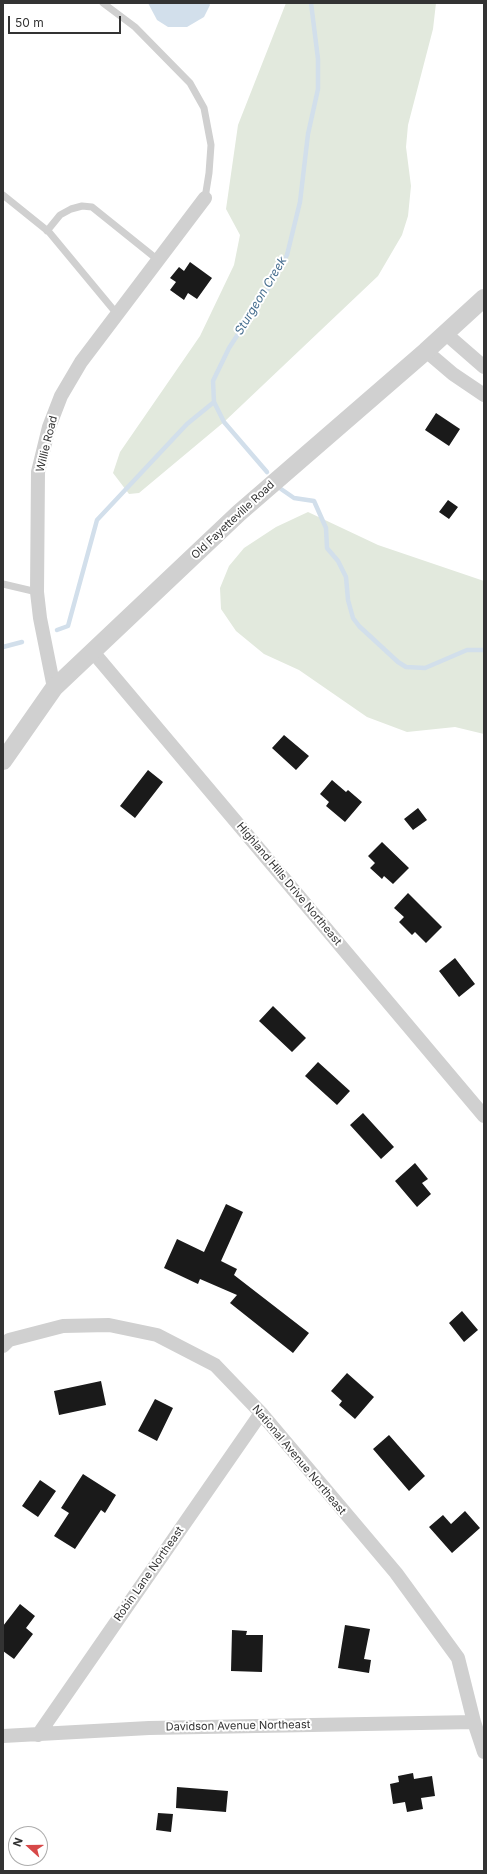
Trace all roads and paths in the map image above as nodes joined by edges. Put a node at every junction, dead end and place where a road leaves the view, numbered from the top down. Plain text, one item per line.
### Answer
1 (103, 3) edge
2 (3, 195) edge
3 (205, 198) joint
4 (46, 231) junction
5 (158, 260) junction
6 (484, 298) edge
7 (117, 314) junction
8 (446, 334) junction
9 (426, 351) junction
10 (484, 367) edge
11 (484, 395) edge
12 (3, 584) edge
13 (37, 592) junction
14 (93, 652) junction
15 (54, 688) junction
16 (3, 761) edge
17 (484, 1116) edge
18 (3, 1346) edge
19 (261, 1413) junction
20 (474, 1722) junction
21 (38, 1735) junction
22 (3, 1736) edge
23 (484, 1752) edge

1 - 3 lane
2 - 4 lane
3 - 5 street, Willie Road
4 - 5 lane
4 - 7 lane
5 - 7 street, Willie Road
6 - 8 street, Old Fayetteville Road
7 - 13 street, Willie Road
8 - 9 street, Old Fayetteville Road
8 - 10 street
9 - 11 street
9 - 14 street, Old Fayetteville Road
12 - 13 lane
13 - 15 street, Willie Road
14 - 15 street, Old Fayetteville Road
14 - 17 street, Highland Hills Drive Northeast
15 - 16 street, Old Fayetteville Road
18 - 19 street, National Avenue Northeast
19 - 20 street, National Avenue Northeast
19 - 21 street, Robin Lane Northeast
20 - 21 street, Davidson Avenue Northeast
20 - 23 street, National Avenue Northeast
21 - 22 street, Davidson Avenue Northeast

